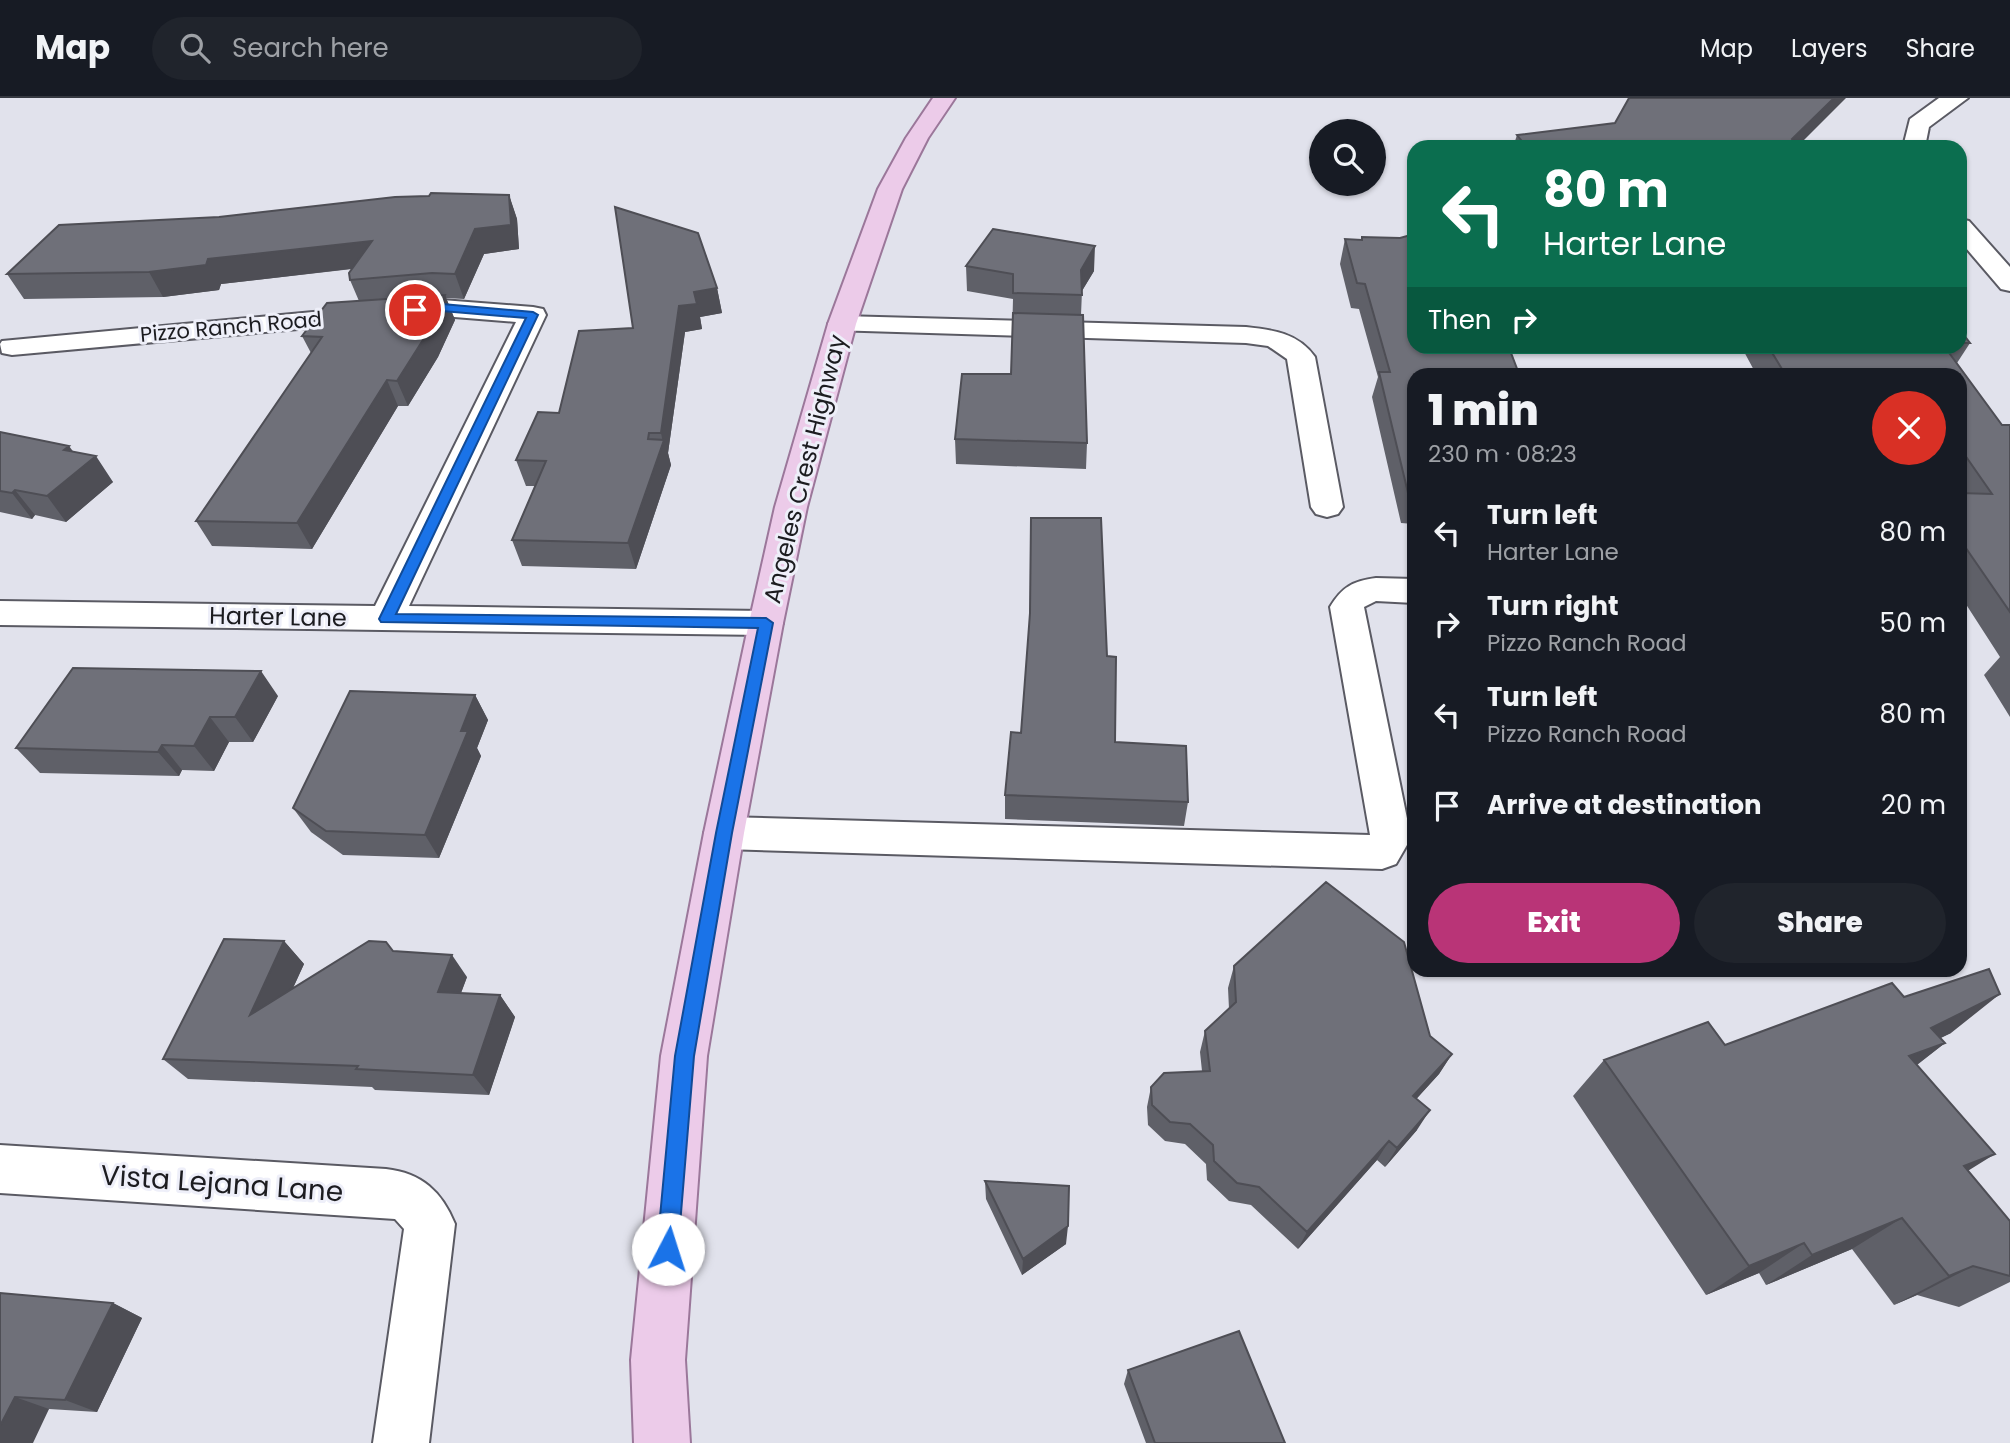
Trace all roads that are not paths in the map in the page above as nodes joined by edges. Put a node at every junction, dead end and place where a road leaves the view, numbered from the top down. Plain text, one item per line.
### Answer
1 (1954, 99) edge
2 (938, 106) edge
3 (1915, 140) edge
4 (1967, 234) edge
5 (2010, 283) edge
6 (842, 324) junction
7 (12, 347) dead end
8 (1327, 506) dead end
9 (1407, 591) edge
10 (0, 614) edge
11 (386, 619) junction
12 (766, 623) junction
13 (724, 833) junction
14 (0, 1169) edge
15 (401, 1443) edge
16 (662, 1443) edge

1 - 3 street
2 - 6 main road, Angeles Crest Highway
4 - 5 street
6 - 8 street
6 - 12 main road, Angeles Crest Highway
7 - 11 street, Pizzo Ranch Road
9 - 13 street
10 - 11 street, Harter Lane
11 - 12 street, Harter Lane
12 - 13 main road, Angeles Crest Highway
13 - 16 main road, Angeles Crest Highway
14 - 15 street, Vista Lejana Lane

